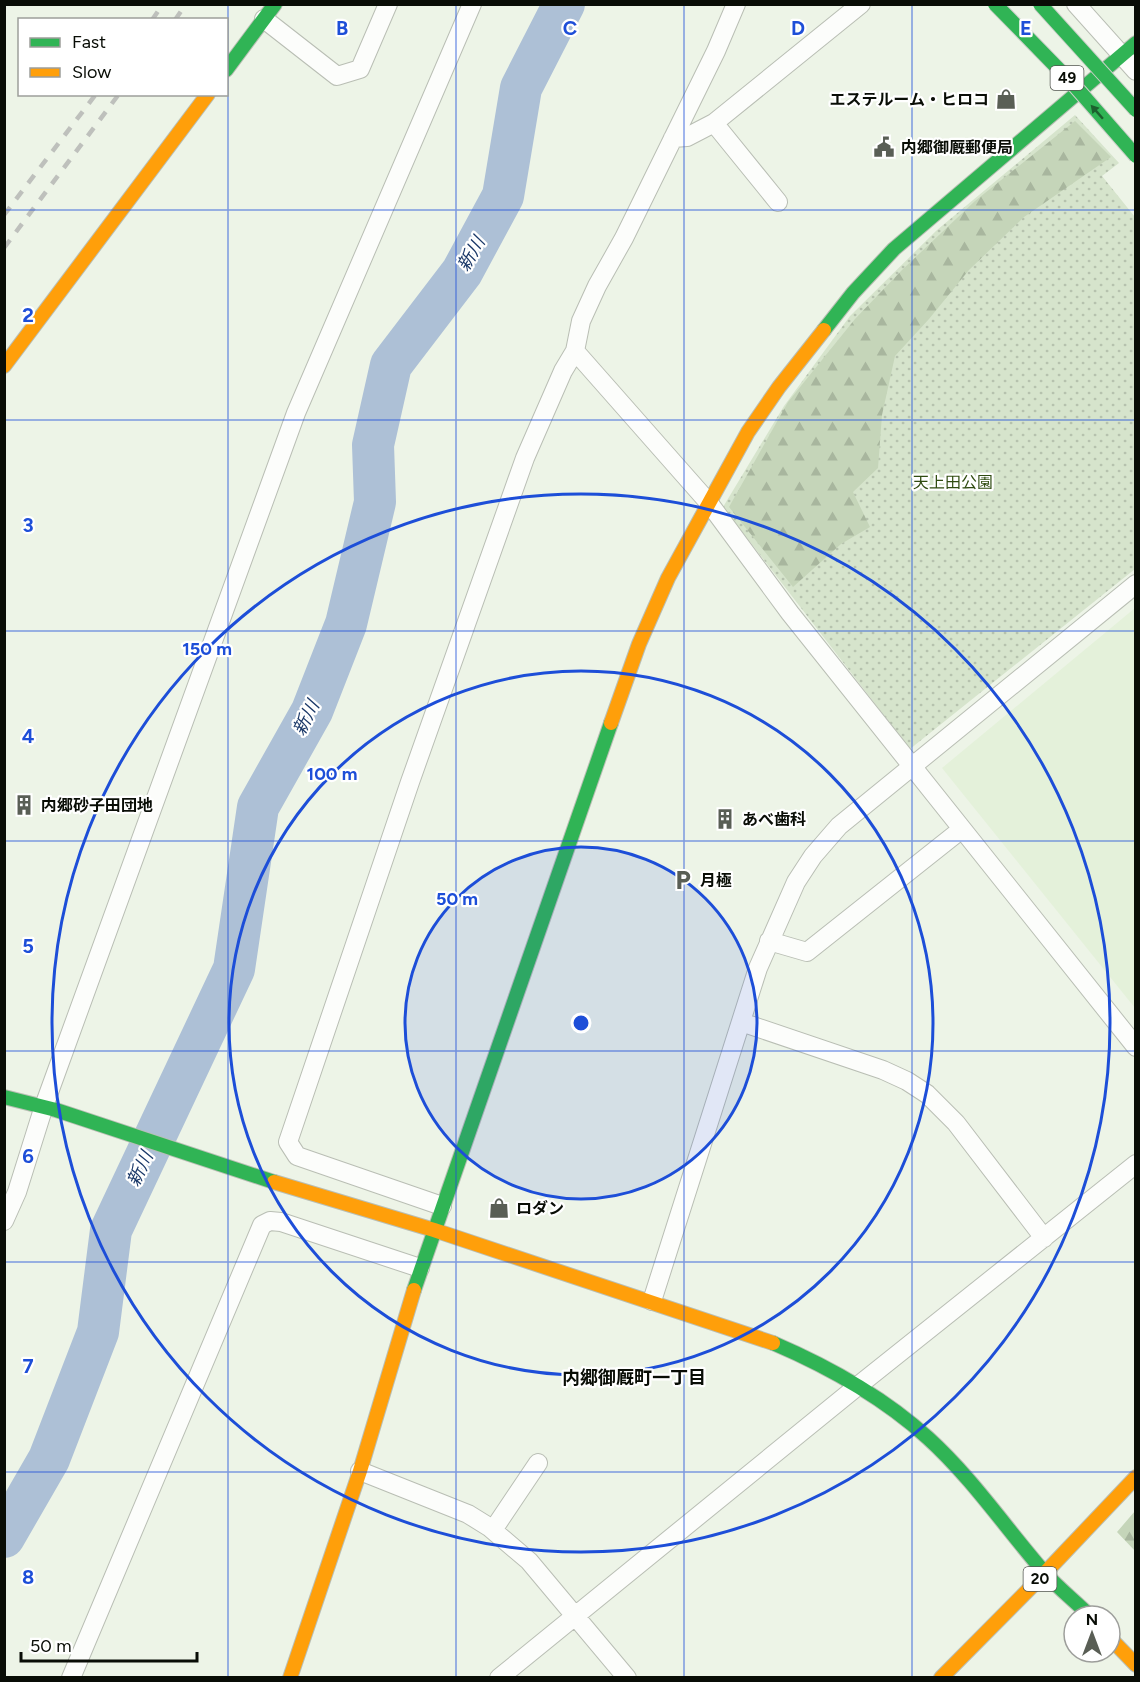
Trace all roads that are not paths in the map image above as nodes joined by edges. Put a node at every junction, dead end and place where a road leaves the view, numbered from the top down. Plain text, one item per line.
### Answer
1 (388, 4) edge
2 (472, 4) edge
3 (736, 4) edge
4 (861, 4) edge
5 (976, 4) edge
6 (995, 4) edge
7 (1040, 4) edge
8 (1076, 4) edge
9 (270, 12) edge
10 (1136, 43) edge
11 (1121, 55) junction
12 (228, 67) edge
13 (1136, 71) edge
14 (206, 96) edge
15 (1068, 99) junction
16 (1136, 110) edge
17 (714, 123) junction
18 (673, 138) junction
19 (1136, 156) edge
20 (1136, 175) edge
21 (778, 202) dead end
22 (575, 351) junction
23 (4, 366) edge
24 (709, 503) junction
25 (1136, 584) edge
26 (911, 765) junction
27 (962, 829) junction
28 (769, 941) junction
29 (741, 1022) junction
30 (1136, 1047) edge
31 (4, 1097) edge
32 (50, 1108) junction
33 (1136, 1164) edge
34 (442, 1206) junction
35 (4, 1221) edge
36 (434, 1230) junction
37 (1044, 1238) junction
38 (420, 1268) junction
39 (652, 1301) junction
40 (859, 1385) junction
41 (538, 1463) dead end
42 (360, 1471) junction
43 (1136, 1477) edge
44 (493, 1530) junction
45 (1045, 1573) junction
46 (1077, 1604) edge
47 (576, 1615) junction
48 (1122, 1650) edge
49 (1136, 1665) edge
50 (71, 1677) edge
51 (290, 1677) edge
52 (499, 1677) edge
53 (627, 1677) edge
54 (941, 1677) edge

1 - 9 street
2 - 32 street
3 - 18 street
4 - 17 street
5 - 15 street
19 -> 6 main road, 49, bridge
7 - 16 main road, 49, bridge
8 - 11 street
9 - 12 main road
10 - 11 main road
11 - 13 street
11 - 15 main road
14 - 23 main road
15 - 20 street
15 - 24 main road
17 - 18 street
17 - 21 street
18 - 22 street
22 - 24 street
22 - 34 street
24 - 26 street
24 - 34 main road
25 - 26 street
26 - 27 street
26 - 28 street
27 - 28 street
27 - 30 street
28 - 29 street
29 - 37 street
29 - 39 street
31 - 32 main road
32 - 35 street
32 - 36 main road
33 - 37 street
34 - 36 main road
36 - 38 main road
36 - 39 main road
37 - 40 street
38 - 42 main road
38 - 50 street
39 - 40 main road
40 - 45 main road
40 - 47 street
41 - 44 street
42 - 44 street
42 - 51 main road
43 - 45 main road, 20
44 - 47 street
45 - 46 main road
45 - 54 main road, 20
47 - 52 street
47 - 53 street
48 - 49 main road

